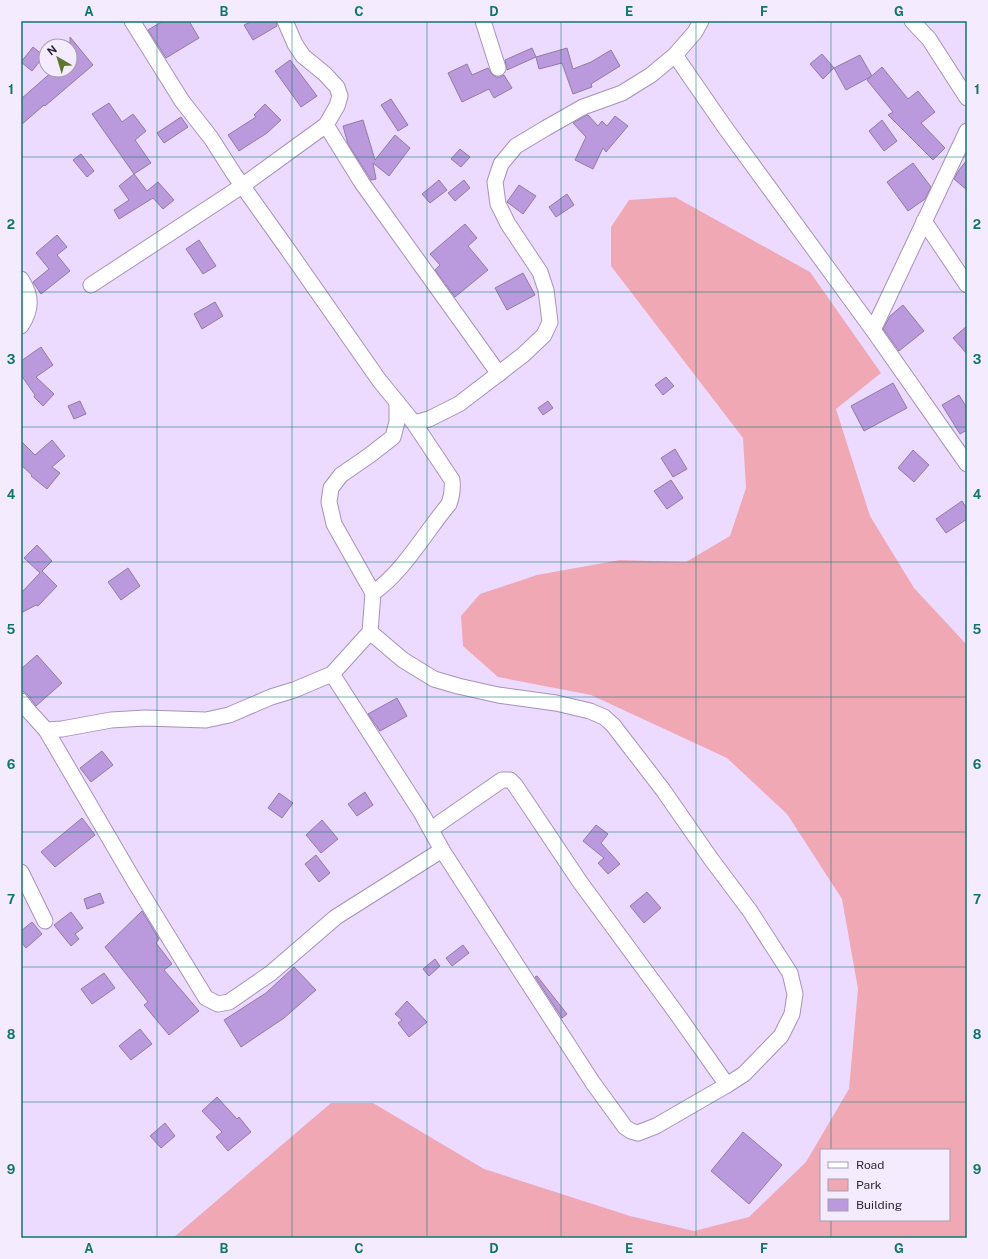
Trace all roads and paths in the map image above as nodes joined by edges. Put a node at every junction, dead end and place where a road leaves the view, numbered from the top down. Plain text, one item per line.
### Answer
1 (132, 21) edge
2 (285, 21) edge
3 (483, 21) edge
4 (701, 21) edge
5 (912, 21) edge
6 (675, 55) junction
7 (498, 68) dead end
8 (967, 98) edge
9 (326, 125) junction
10 (967, 131) edge
11 (242, 186) junction
12 (924, 221) junction
13 (21, 279) edge
14 (91, 285) dead end
15 (967, 285) edge
16 (21, 326) edge
17 (873, 330) junction
18 (499, 374) junction
19 (397, 402) junction
20 (414, 423) junction
21 (967, 464) edge
22 (373, 593) junction
23 (370, 632) junction
24 (332, 674) junction
25 (23, 707) edge
26 (46, 730) junction
27 (431, 829) junction
28 (442, 850) junction
29 (21, 872) edge
30 (45, 921) dead end
31 (727, 1085) junction

1 - 11 street
2 - 9 street
3 - 7 street
4 - 6 street
5 - 8 street
6 - 17 street
6 - 18 street
9 - 11 street
9 - 18 street
10 - 12 street
11 - 14 street
11 - 19 street
12 - 15 street
12 - 17 street
13 - 16 street
17 - 21 street
18 - 20 street
19 - 20 street
19 - 22 street
20 - 22 street
22 - 23 street
23 - 24 street
23 - 31 street
24 - 26 street
24 - 27 street
25 - 26 street
26 - 28 street
27 - 28 street
27 - 31 street
28 - 31 street
29 - 30 street

